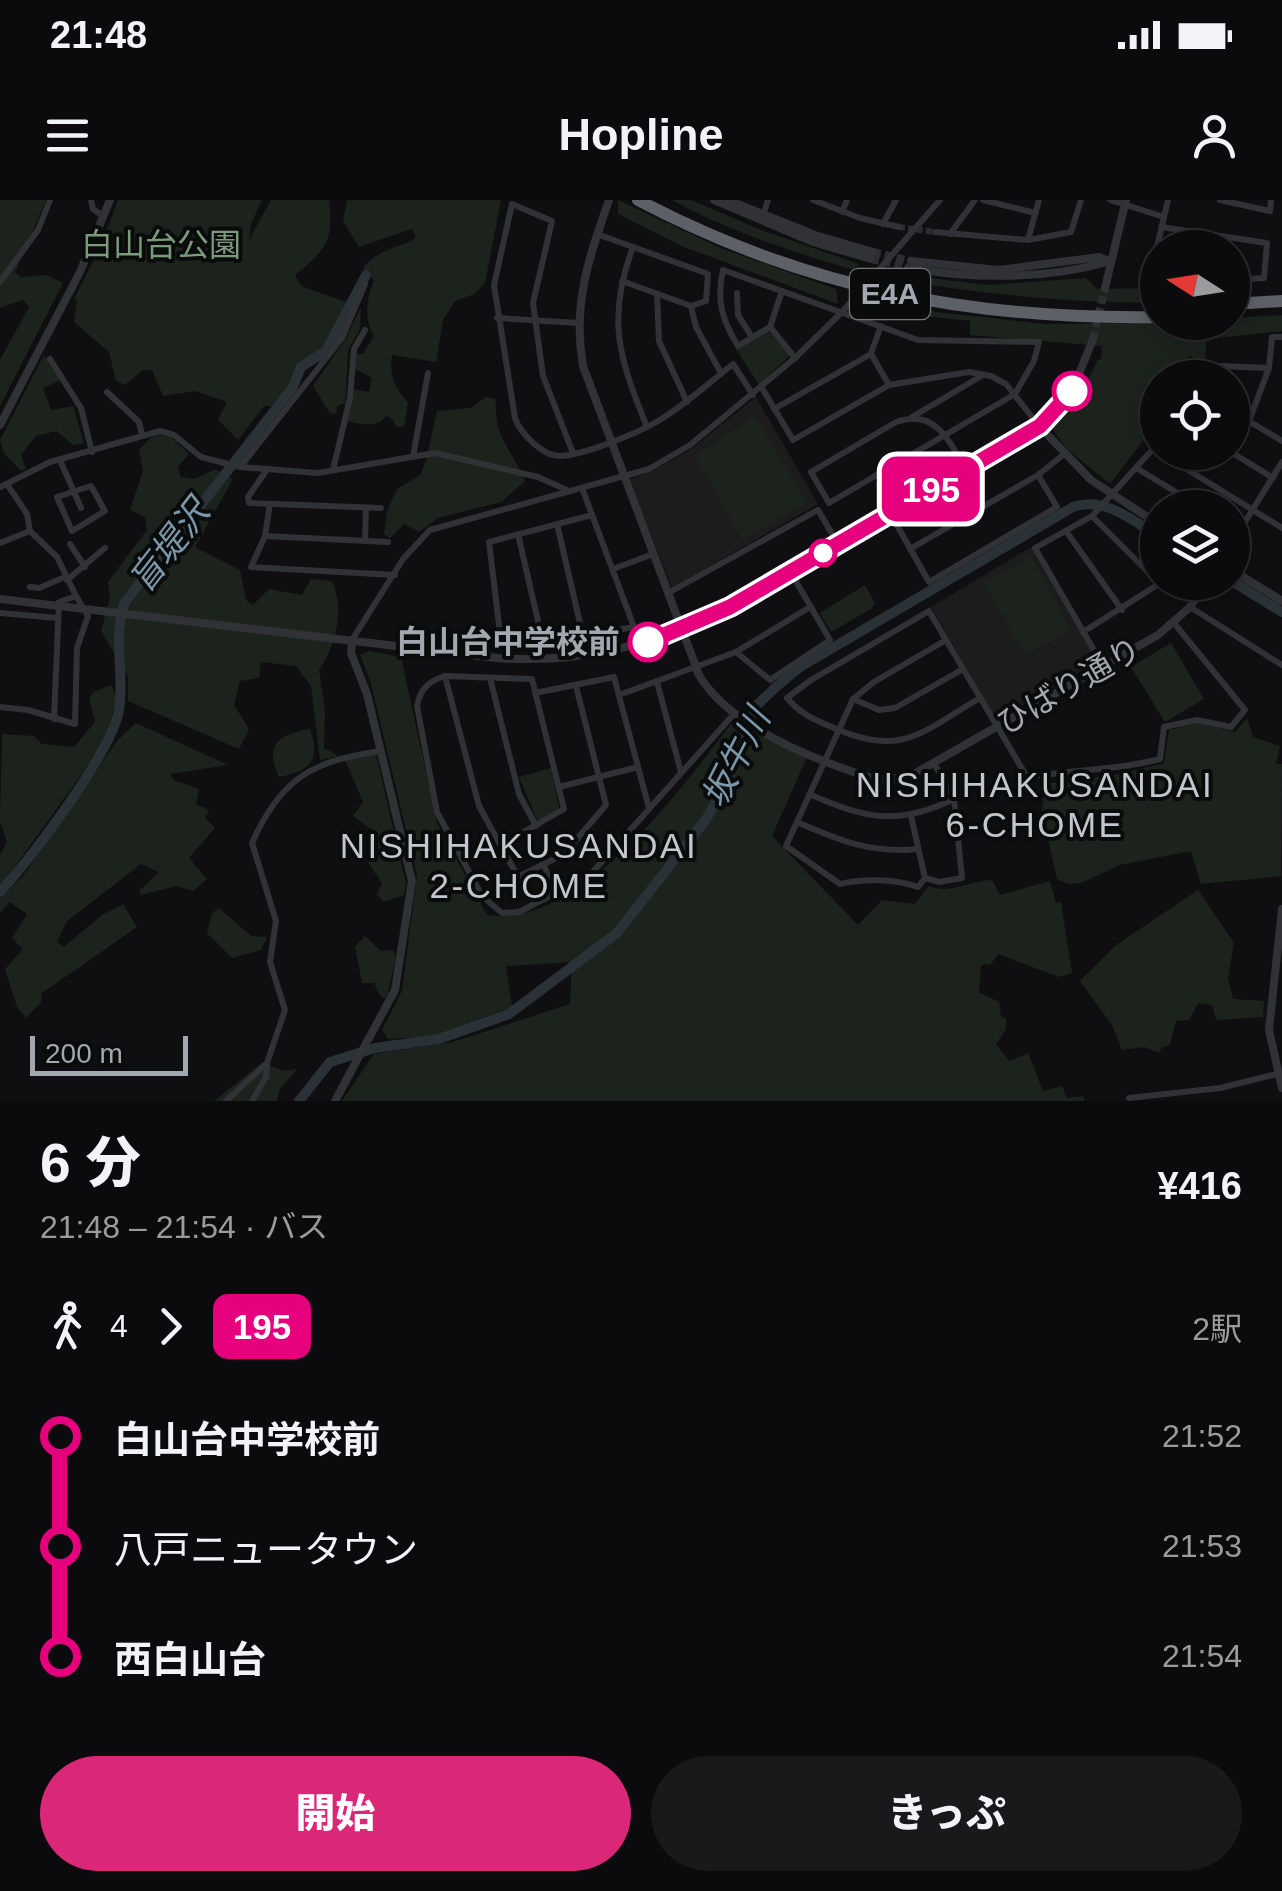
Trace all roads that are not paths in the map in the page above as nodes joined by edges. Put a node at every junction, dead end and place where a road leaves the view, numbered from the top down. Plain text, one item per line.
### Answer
1 (50, 200) edge
2 (91, 200) edge
3 (110, 200) edge
4 (638, 200) edge
5 (656, 200) edge
6 (714, 200) edge
7 (728, 200) edge
8 (768, 200) edge
9 (813, 200) edge
10 (847, 200) edge
11 (896, 200) edge
12 (940, 200) edge
13 (975, 200) edge
14 (983, 200) edge
15 (1039, 200) edge
16 (1081, 200) edge
17 (1110, 200) edge
18 (1168, 200) edge
19 (1220, 200) edge
20 (1270, 200) edge
21 (609, 202) edge
22 (1125, 202) edge
23 (842, 212) junction
24 (1035, 213) junction
25 (763, 215) junction
26 (105, 216) junction
27 (1164, 216) junction
28 (883, 224) junction
29 (898, 227) tunnel mouth
30 (1161, 227) junction
31 (1160, 230) edge
32 (1181, 230) edge
33 (934, 232) tunnel mouth
34 (597, 234) junction
35 (950, 234) junction
36 (1028, 240) junction
37 (1250, 240) edge
38 (634, 247) junction
39 (1111, 261) junction
40 (909, 264) tunnel mouth
41 (1250, 279) edge
42 (0, 282) edge
43 (622, 282) junction
44 (365, 284) dead end
45 (1105, 288) tunnel mouth
46 (782, 291) junction
47 (737, 293) dead end
48 (658, 294) junction
49 (1282, 301) edge
50 (1250, 303) edge
51 (692, 306) junction
52 (1140, 308) edge
53 (1282, 309) edge
54 (844, 310) junction
55 (1250, 311) edge
56 (1140, 316) edge
57 (497, 318) junction
58 (535, 320) junction
59 (578, 323) junction
60 (880, 326) junction
61 (770, 327) junction
62 (365, 330) dead end
63 (1282, 337) edge
64 (752, 338) junction
65 (1093, 338) tunnel mouth
66 (870, 354) junction
67 (50, 358) dead end
68 (795, 358) junction
69 (1250, 367) edge
70 (1269, 368) junction
71 (428, 373) dead end
72 (722, 373) junction
73 (984, 374) junction
74 (889, 384) junction
75 (762, 388) junction
76 (107, 392) dead end
77 (1015, 394) junction
78 (753, 396) junction
79 (686, 402) junction
80 (774, 409) junction
81 (911, 418) junction
82 (1250, 418) edge
83 (1250, 422) edge
84 (0, 425) edge
85 (1040, 426) junction
86 (646, 427) junction
87 (142, 435) junction
88 (946, 435) junction
89 (610, 440) junction
90 (1282, 441) edge
91 (92, 452) junction
92 (573, 453) junction
93 (1064, 454) junction
94 (412, 456) junction
95 (60, 460) junction
96 (1282, 462) edge
97 (1250, 464) edge
98 (1140, 465) edge
99 (240, 467) junction
100 (1138, 468) junction
101 (966, 469) junction
102 (334, 470) junction
103 (1187, 470) edge
104 (266, 471) junction
105 (1038, 475) junction
106 (623, 476) junction
107 (1273, 478) junction
108 (4, 486) edge
109 (582, 488) junction
110 (74, 489) junction
111 (1173, 490) edge
112 (570, 491) junction
113 (1113, 496) junction
114 (270, 504) junction
115 (81, 508) dead end
116 (366, 508) junction
117 (381, 508) dead end
118 (1253, 510) junction
119 (1140, 513) edge
120 (1250, 513) edge
121 (890, 514) junction
122 (592, 515) junction
123 (1092, 516) junction
124 (557, 524) junction
125 (1282, 528) edge
126 (30, 531) junction
127 (1066, 531) junction
128 (518, 534) junction
129 (265, 536) junction
130 (365, 540) junction
131 (0, 542) edge
132 (388, 542) dead end
133 (70, 544) dead end
134 (838, 544) junction
135 (106, 548) dead end
136 (910, 550) junction
137 (653, 554) junction
138 (1140, 563) edge
139 (85, 567) junction
140 (612, 568) junction
141 (790, 572) junction
142 (395, 575) junction
143 (66, 578) junction
144 (1250, 581) edge
145 (30, 587) dead end
146 (668, 593) junction
147 (76, 596) junction
148 (1140, 597) edge
149 (0, 599) edge
150 (1195, 600) edge
151 (1282, 601) edge
152 (810, 607) junction
153 (1190, 607) junction
154 (1122, 610) junction
155 (0, 613) edge
156 (57, 618) junction
157 (1174, 623) junction
158 (682, 630) junction
159 (1083, 632) junction
160 (541, 634) junction
161 (583, 636) junction
162 (352, 640) junction
163 (946, 640) junction
164 (736, 652) junction
165 (1282, 665) edge
166 (1103, 666) junction
167 (696, 668) junction
168 (963, 669) junction
169 (444, 676) junction
170 (490, 678) junction
171 (657, 682) junction
172 (576, 686) junction
173 (535, 694) junction
174 (619, 695) junction
175 (980, 698) junction
176 (853, 700) junction
177 (0, 707) edge
178 (735, 717) junction
179 (54, 719) junction
180 (998, 728) junction
181 (837, 730) junction
182 (382, 750) junction
183 (824, 758) junction
184 (935, 765) junction
185 (638, 767) junction
186 (681, 772) junction
187 (598, 777) junction
188 (559, 787) junction
189 (808, 794) junction
190 (954, 799) junction
191 (650, 808) junction
192 (911, 816) junction
193 (797, 822) junction
194 (536, 826) junction
195 (501, 845) junction
196 (918, 849) junction
197 (543, 864) junction
198 (926, 878) junction
199 (557, 893) junction
200 (1282, 909) edge
201 (267, 1063) junction
202 (1279, 1074) edge
203 (1282, 1088) edge
204 (1128, 1098) dead end
205 (226, 1101) edge
206 (252, 1101) edge
207 (336, 1101) edge

1 - 42 street
2 - 26 street
3 - 26 street
4 - 56 highway, E4A
5 - 52 highway, E4A
6 - 25 street
7 - 25 street
8 - 25 street
9 - 23 street
10 - 23 street
11 - 28 street
12 - 54 street
13 - 35 street
14 - 24 street
15 - 24 street
16 - 36 street
17 - 22 street
18 - 27 street
19 - 20 street
21 - 34 street, ひばり通り
22 - 27 street
22 - 39 street
23 - 28 street
24 - 36 street
26 - 84 street
27 - 30 street
28 - 29 street
30 - 31 street
30 - 32 street
33 - 35 street
34 - 38 street
34 - 59 street, ひばり通り
35 - 36 street
37 - 41 street
38 - 43 street
38 - 51 street
39 - 40 street
39 - 45 street
43 - 48 street
43 - 86 street
44 - 99 street
46 - 54 street
46 - 61 street
46 - 64 street
47 - 64 street
48 - 51 street
48 - 79 street
49 - 50 highway
51 - 72 street
53 - 55 highway
54 - 60 street
54 - 68 street
57 - 58 street
57 - 58 street
57 - 92 street
58 - 59 street
58 - 92 street
59 - 89 street, ひばり通り
60 - 66 street
60 - 77 street
61 - 64 street
61 - 68 street
62 - 102 street
63 - 70 street
65 - 85 street
66 - 74 street
66 - 80 street
67 - 91 street
68 - 75 street
69 - 70 street
70 - 82 street
71 - 94 street
72 - 78 street
72 - 79 street
73 - 74 street
73 - 77 street
73 - 81 street
74 - 80 street
75 - 78 street
75 - 80 street
76 - 87 street
77 - 85 street
77 - 88 street
78 - 106 street
79 - 86 street
81 - 88 street
81 - 88 street
83 - 90 street
85 - 93 street
85 - 101 street
86 - 89 street
87 - 91 street
87 - 99 street
88 - 101 street
89 - 92 street
89 - 106 street, ひばり通り
91 - 95 street
93 - 105 street
93 - 113 street
94 - 102 street
94 - 112 street
95 - 108 street
95 - 110 street
96 - 107 street
97 - 107 street
98 - 100 street
99 - 104 street
100 - 111 street
100 - 113 street
101 - 121 street
102 - 104 street
103 - 118 street
104 - 114 street
105 - 136 street
105 - 136 street
106 - 109 street
106 - 137 street, ひばり通り
107 - 118 street
108 - 126 street
109 - 112 street
109 - 122 street
110 - 110 street
110 - 115 street
112 - 142 street
113 - 119 street
113 - 123 street
114 - 116 street
114 - 129 street
116 - 117 street
116 - 130 street
118 - 120 street
118 - 125 street
121 - 134 street
121 - 136 street
122 - 124 street
122 - 140 street
123 - 127 street
123 - 138 street
124 - 128 street
124 - 161 street
126 - 131 street
126 - 143 street
127 - 154 street
127 - 159 street
128 - 160 street
128 - 160 street
129 - 130 street
129 - 142 street
130 - 132 street
133 - 139 street
134 - 141 street
134 - 146 street
135 - 139 street
137 - 140 street
137 - 146 street, ひばり通り
139 - 143 street
140 - 161 street
141 - 152 street
141 - 158 street
142 - 162 street
143 - 145 street
143 - 147 street
144 - 151 street
146 - 158 street, ひばり通り
147 - 156 street
147 - 179 street
148 - 154 street
149 - 162 street
150 - 153 street, ひばり通り
152 - 164 street
152 - 164 street
153 - 157 street, ひばり通り
153 - 165 street
154 - 159 street
155 - 156 street
156 - 179 street
157 - 166 street, ひばり通り
157 - 180 street
158 - 162 street
158 - 167 street, ひばり通り
159 - 166 street
160 - 161 street
162 - 182 street
163 - 168 street
163 - 176 street
163 - 181 street
164 - 167 street
166 - 180 street, ひばり通り
167 - 171 street
167 - 178 street, ひばり通り
168 - 175 street
168 - 176 street
169 - 170 street
169 - 195 street
169 - 199 street
170 - 173 street
170 - 194 street
171 - 174 street
171 - 186 street
172 - 173 street
172 - 174 street
172 - 187 street
173 - 188 street
174 - 185 street
175 - 180 street
175 - 181 street
176 - 181 street
177 - 179 street
178 - 183 street, ひばり通り
178 - 186 street
180 - 184 street, ひばり通り
181 - 183 street
182 - 201 street
182 - 207 street
183 - 184 street, ひばり通り
183 - 189 street
184 - 190 street
185 - 187 street
185 - 191 street
186 - 191 street
187 - 188 street
187 - 197 street
188 - 194 street
189 - 192 street
189 - 193 street
190 - 192 street
190 - 198 street
191 - 199 street
192 - 196 street
193 - 196 street
193 - 198 street
194 - 195 street
195 - 197 street
196 - 198 street
197 - 199 street
200 - 202 street
201 - 205 street
201 - 206 street
202 - 203 street
202 - 204 street

